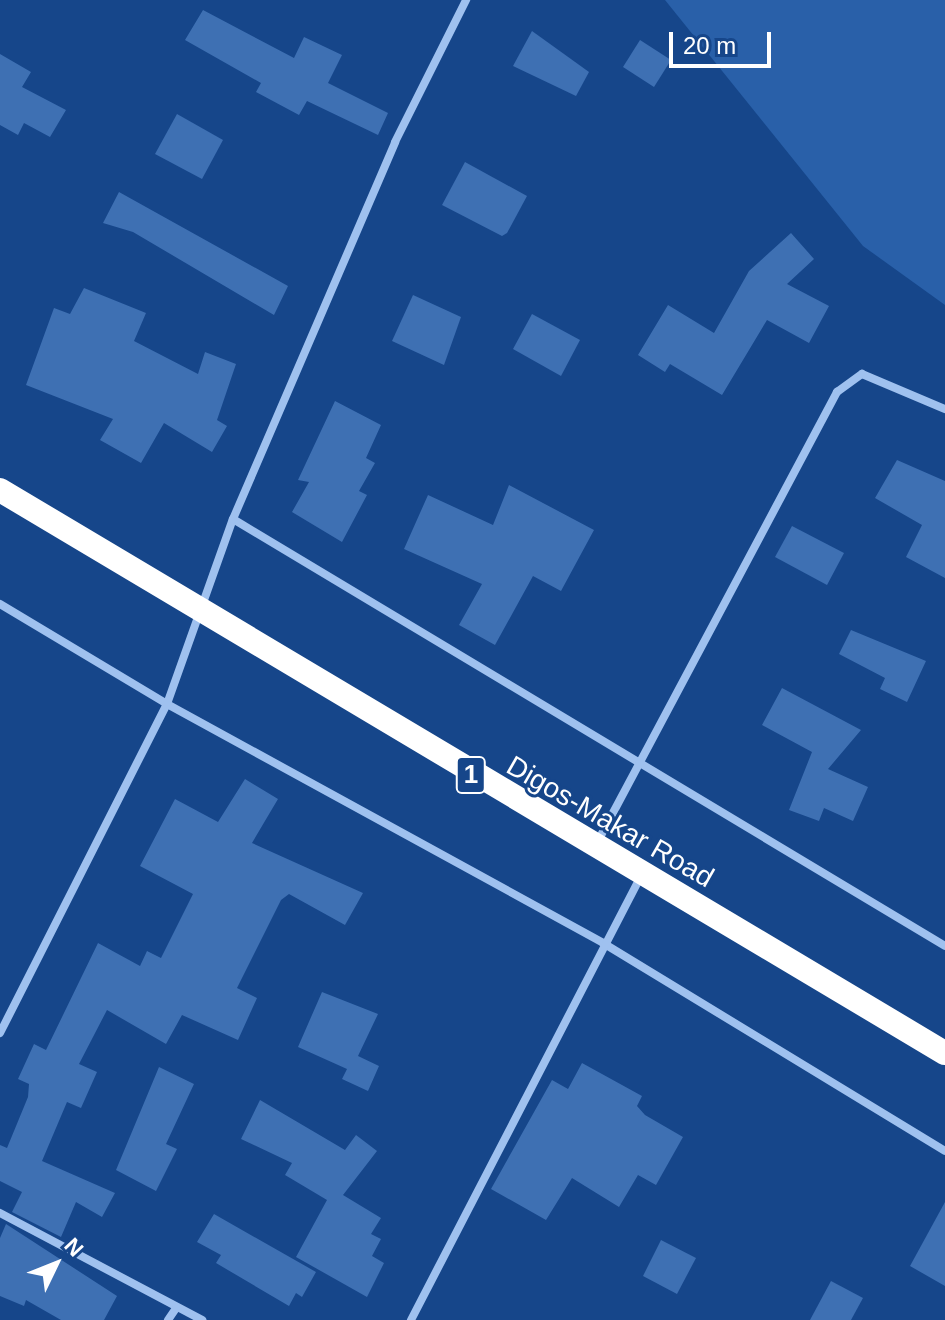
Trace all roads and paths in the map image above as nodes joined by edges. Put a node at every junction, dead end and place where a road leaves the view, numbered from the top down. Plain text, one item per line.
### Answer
1 (466, 0) edge
2 (945, 409) edge
3 (0, 490) edge
4 (233, 519) junction
5 (0, 604) edge
6 (200, 611) junction
7 (167, 704) junction
8 (642, 761) junction
9 (593, 849) junction
10 (642, 875) junction
11 (603, 943) junction
12 (945, 946) edge
13 (0, 1033) edge
14 (945, 1053) edge
15 (945, 1151) edge
16 (0, 1213) edge
17 (176, 1308) junction
18 (168, 1320) edge
19 (202, 1320) edge
20 (411, 1320) edge

1 - 4 street
2 - 8 street
3 - 6 highway, Digos-Makar Road / 1
4 - 6 street
4 - 8 street
5 - 7 street
6 - 7 street
6 - 9 highway, Digos-Makar Road / 1
7 - 11 street
7 - 13 street
8 - 9 street
8 - 12 street
9 - 10 highway, Digos-Makar Road / 1
10 - 11 street
10 - 14 highway, Digos-Makar Road / 1
11 - 15 street
11 - 20 street
16 - 17 street
17 - 18 street
17 - 19 street

